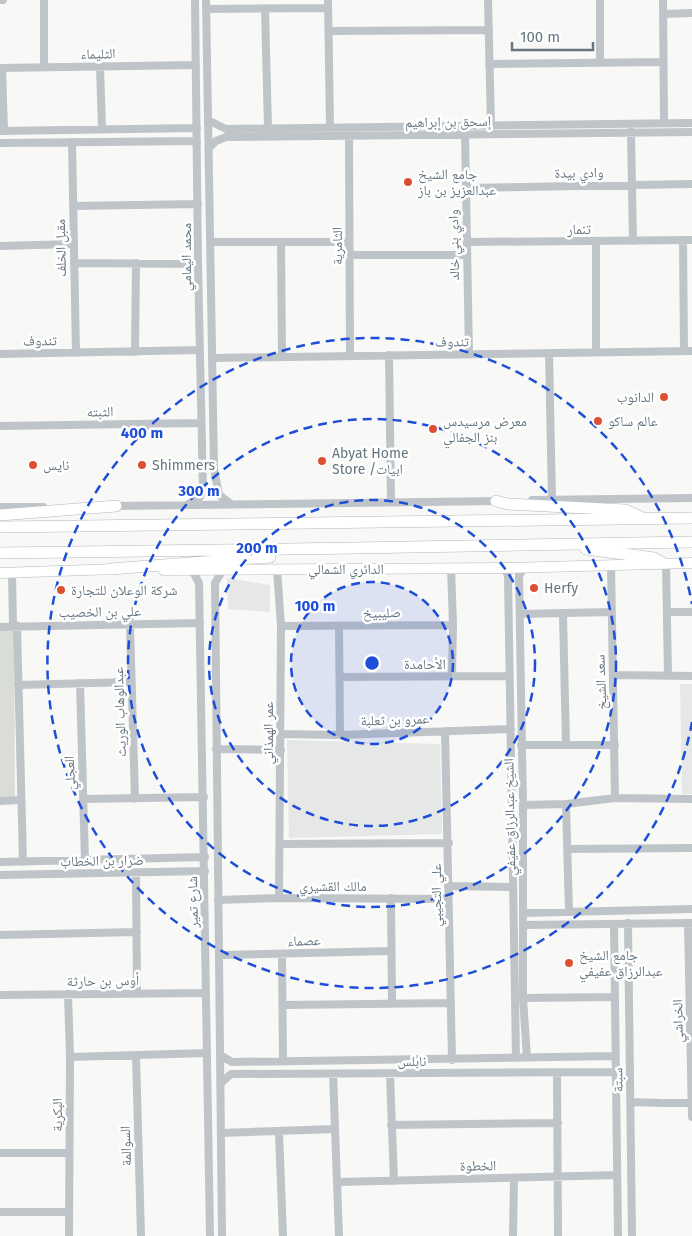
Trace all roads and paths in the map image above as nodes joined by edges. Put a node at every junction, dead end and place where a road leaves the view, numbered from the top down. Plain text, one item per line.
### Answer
1 (44, 0) edge
2 (196, 0) edge
3 (206, 0) edge
4 (282, 0) edge
5 (488, 0) edge
6 (600, 0) edge
7 (663, 0) edge
8 (328, 4) edge
9 (206, 9) junction
10 (265, 9) junction
11 (282, 9) junction
12 (692, 13) edge
13 (663, 14) junction
14 (489, 30) junction
15 (329, 31) junction
16 (663, 62) junction
17 (600, 63) junction
18 (489, 64) junction
19 (196, 65) junction
20 (100, 66) junction
21 (44, 67) junction
22 (1, 68) edge
23 (208, 120) junction
24 (664, 123) junction
25 (692, 123) edge
26 (491, 125) junction
27 (530, 125) junction
28 (330, 127) junction
29 (165, 128) junction
30 (197, 128) junction
31 (232, 128) junction
32 (268, 128) junction
33 (102, 130) junction
34 (2, 131) edge
35 (631, 132) junction
36 (692, 132) edge
37 (465, 134) junction
38 (530, 134) junction
39 (349, 136) junction
40 (233, 137) junction
41 (165, 141) junction
42 (197, 141) junction
43 (72, 142) junction
44 (0, 143) edge
45 (209, 148) junction
46 (692, 184) edge
47 (632, 185) junction
48 (466, 188) junction
49 (198, 204) junction
50 (73, 206) junction
51 (210, 215) junction
52 (198, 216) junction
53 (683, 240) junction
54 (692, 240) edge
55 (596, 241) junction
56 (633, 241) junction
57 (210, 242) junction
58 (281, 242) junction
59 (350, 242) junction
60 (467, 242) junction
61 (74, 244) junction
62 (0, 246) edge
63 (350, 255) junction
64 (467, 255) junction
65 (74, 263) junction
66 (136, 264) junction
67 (198, 264) junction
68 (199, 350) junction
69 (688, 351) edge
70 (136, 352) junction
71 (596, 352) junction
72 (76, 353) junction
73 (549, 353) junction
74 (0, 354) edge
75 (469, 354) junction
76 (389, 355) junction
77 (350, 356) junction
78 (282, 357) junction
79 (212, 358) junction
80 (201, 423) junction
81 (0, 426) edge
82 (202, 469) junction
83 (214, 469) junction
84 (692, 498) edge
85 (552, 500) junction
86 (496, 501) junction
87 (391, 502) junction
88 (231, 504) junction
89 (186, 505) junction
90 (116, 506) junction
91 (0, 507) edge
92 (0, 515) edge
93 (692, 518) edge
94 (648, 519) junction
95 (0, 527) edge
96 (692, 542) edge
97 (560, 544) junction
98 (311, 550) junction
99 (0, 553) edge
100 (664, 563) junction
101 (692, 563) edge
102 (611, 565) junction
103 (451, 568) junction
104 (110, 569) junction
105 (277, 569) junction
106 (192, 570) junction
107 (223, 570) junction
108 (522, 571) junction
109 (506, 572) junction
110 (0, 573) edge
111 (12, 573) junction
112 (199, 582) junction
113 (215, 582) junction
114 (611, 612) junction
115 (668, 612) junction
116 (692, 612) edge
117 (520, 614) junction
118 (563, 614) junction
119 (200, 623) junction
120 (453, 624) junction
121 (130, 625) junction
122 (0, 626) edge
123 (15, 626) junction
124 (281, 626) junction
125 (339, 626) junction
126 (614, 675) junction
127 (668, 675) junction
128 (510, 676) junction
129 (692, 676) edge
130 (340, 677) junction
131 (452, 677) junction
132 (131, 682) junction
133 (18, 684) junction
134 (80, 684) junction
135 (511, 729) junction
136 (445, 731) junction
137 (281, 734) junction
138 (340, 735) junction
139 (522, 745) junction
140 (566, 745) junction
141 (615, 745) junction
142 (216, 750) junction
143 (281, 750) junction
144 (204, 797) junction
145 (135, 798) junction
146 (615, 798) junction
147 (84, 799) junction
148 (692, 799) edge
149 (0, 800) edge
150 (21, 800) junction
151 (523, 804) junction
152 (566, 804) junction
153 (204, 828) junction
154 (217, 828) junction
155 (205, 838) junction
156 (217, 839) junction
157 (449, 843) junction
158 (281, 844) junction
159 (692, 848) edge
160 (568, 849) junction
161 (205, 857) junction
162 (192, 858) junction
163 (85, 861) junction
164 (0, 862) edge
165 (23, 862) junction
166 (193, 871) junction
167 (205, 871) junction
168 (136, 873) junction
169 (0, 875) edge
170 (448, 886) junction
171 (512, 888) junction
172 (279, 898) junction
173 (392, 898) junction
174 (448, 899) junction
175 (218, 900) junction
176 (692, 909) edge
177 (658, 910) junction
178 (569, 912) junction
179 (523, 913) junction
180 (541, 914) junction
181 (628, 923) junction
182 (658, 923) junction
183 (690, 923) edge
184 (614, 924) junction
185 (523, 926) junction
186 (543, 926) junction
187 (137, 932) junction
188 (0, 935) edge
189 (390, 951) junction
190 (282, 954) junction
191 (219, 955) junction
192 (691, 976) edge
193 (137, 992) junction
194 (206, 993) junction
195 (68, 994) junction
196 (0, 995) edge
197 (614, 997) junction
198 (524, 998) junction
199 (392, 1003) junction
200 (450, 1003) junction
201 (284, 1005) junction
202 (526, 1048) junction
203 (515, 1049) junction
204 (206, 1053) junction
205 (220, 1055) junction
206 (136, 1056) junction
207 (615, 1056) junction
208 (70, 1057) junction
209 (605, 1057) junction
210 (516, 1058) junction
211 (527, 1058) junction
212 (452, 1060) junction
213 (232, 1062) junction
214 (283, 1062) junction
215 (606, 1072) junction
216 (616, 1072) junction
217 (557, 1073) junction
218 (231, 1074) junction
219 (333, 1074) junction
220 (390, 1074) junction
221 (221, 1083) junction
222 (692, 1083) edge
223 (631, 1102) junction
224 (691, 1103) edge
225 (692, 1118) edge
226 (558, 1123) junction
227 (391, 1125) junction
228 (335, 1130) junction
229 (279, 1132) junction
230 (220, 1133) junction
231 (617, 1135) junction
232 (631, 1135) junction
233 (0, 1153) edge
234 (69, 1153) junction
235 (617, 1175) junction
236 (557, 1176) junction
237 (210, 1177) junction
238 (221, 1177) junction
239 (514, 1178) junction
240 (394, 1181) junction
241 (339, 1182) junction
242 (0, 1212) edge
243 (69, 1212) junction
244 (70, 1236) edge
245 (141, 1236) edge
246 (210, 1236) edge
247 (222, 1236) edge
248 (283, 1236) edge
249 (339, 1236) edge
250 (512, 1236) edge
251 (558, 1236) edge
252 (618, 1236) edge
253 (632, 1236) edge

1 - 21 street
2 - 19 street, محمد اليمامي
3 - 9 street, محمد اليمامي
4 - 11 street
5 - 14 street
6 - 17 street
7 - 13 street
8 - 11 street
8 - 15 street
9 - 10 street
9 - 23 street, محمد اليمامي
10 - 11 street
10 - 32 street
12 - 13 street
13 - 16 street
14 - 15 street
14 - 18 street
15 - 28 street
16 - 17 street
16 - 24 street
17 - 18 street
18 - 26 street
19 - 20 street, الثليماء
19 - 30 street, محمد اليمامي
20 - 21 street, الثليماء
20 - 33 street
21 - 22 street, الثليماء
22 - 34 street
23 - 31 street, إسحق بن إبراهيم
23 - 45 street, محمد اليمامي
24 - 25 street, إسحق بن إبراهيم
24 - 27 street, إسحق بن إبراهيم
26 - 27 street, إسحق بن إبراهيم
26 - 28 street, إسحق بن إبراهيم
27 - 38 street
28 - 32 street, إسحق بن إبراهيم
29 - 30 street
29 - 33 street
29 - 41 street
30 - 42 street, محمد اليمامي
31 - 32 street, إسحق بن إبراهيم
31 - 40 street
33 - 34 street
35 - 36 street, إسحق بن إبراهيم
35 - 38 street, إسحق بن إبراهيم
35 - 47 street
37 - 38 street, إسحق بن إبراهيم
37 - 39 street, إسحق بن إبراهيم
37 - 48 street, وادي بني خالد
39 - 40 street, إسحق بن إبراهيم
39 - 59 street, الثامرية
40 - 45 street, إسحق بن إبراهيم
41 - 42 street
41 - 43 street
42 - 49 street, محمد اليمامي
43 - 44 street
43 - 50 street, مقبل الخلف
45 - 51 street, محمد اليمامي
46 - 47 street, وادي بيدة
47 - 48 street, وادي بيدة
47 - 56 street
48 - 60 street, وادي بني خالد
49 - 50 street
49 - 52 street, محمد اليمامي
50 - 61 street, مقبل الخلف
51 - 52 street
51 - 57 street, محمد اليمامي
52 - 67 street, محمد اليمامي
53 - 54 street, تنمار
53 - 56 street, تنمار
53 - 69 street
55 - 56 street, تنمار
55 - 60 street, تنمار
55 - 71 street
57 - 58 street
57 - 79 street, محمد اليمامي
58 - 59 street
58 - 78 street
59 - 63 street, الثامرية
60 - 64 street, وادي بني خالد
61 - 62 street
61 - 65 street, مقبل الخلف
63 - 64 street
63 - 77 street, الثامرية
64 - 75 street, وادي بني خالد
65 - 66 street
65 - 72 street, مقبل الخلف
66 - 67 street
66 - 70 street
67 - 68 street, محمد اليمامي
68 - 70 street, تندوف
68 - 80 street, محمد اليمامي
69 - 71 street, تندوف
70 - 72 street, تندوف
71 - 73 street, تندوف
72 - 74 street, تندوف
73 - 75 street, تندوف
73 - 85 street
75 - 76 street, تندوف
76 - 77 street, تندوف
76 - 87 street
77 - 78 street, تندوف
78 - 79 street, تندوف
79 - 83 street, محمد اليمامي
80 - 81 street, الثبته
80 - 82 street, محمد اليمامي
82 - 83 street
82 - 89 street, محمد اليمامي
83 - 88 street, محمد اليمامي
84 - 85 street
85 - 86 street
86 - 87 street
86 - 94 highway
87 - 88 street
88 - 89 street
89 - 90 street
90 - 91 street
90 - 92 highway
93 - 94 highway
94 - 95 highway
96 - 97 highway, الدائري الشمالي
97 - 98 highway, الدائري الشمالي
97 - 100 highway
98 - 99 highway, الدائري الشمالي
98 - 104 highway
100 - 101 main road, الدائري الشمالي
100 - 102 main road, الدائري الشمالي
100 - 115 street
102 - 108 main road, الدائري الشمالي
102 - 114 street, سعد الشيخ
103 - 105 main road, الدائري الشمالي
103 - 109 main road, الدائري الشمالي
103 - 120 street
104 - 106 main road, الدائري الشمالي
104 - 111 main road, الدائري الشمالي
105 - 107 main road, الدائري الشمالي
105 - 124 street, عمر الهمذاني
106 - 107 main road, الدائري الشمالي
106 - 112 street, شارع تمير
107 - 113 street
108 - 109 main road, الدائري الشمالي
108 - 117 street, الشيخ عبدالرزاق عفيفي
109 - 128 street, الشيخ عبدالرزاق عفيفي
110 - 111 main road, الدائري الشمالي
111 - 123 street
112 - 113 street
112 - 119 street, شارع تمير
113 - 142 street
114 - 118 street
114 - 126 street, سعد الشيخ
115 - 116 street
115 - 127 street
117 - 118 street
117 - 139 street, الشيخ عبدالرزاق عفيفي
118 - 140 street
119 - 121 street, علي بن الخصيب
119 - 144 street, شارع تمير
120 - 125 street, صليبيخ
120 - 131 street
121 - 123 street, علي بن الخصيب
121 - 132 street, عبدالوهاب الوريث
122 - 123 street, علي بن الخصيب
123 - 133 street
124 - 125 street, صليبيخ
124 - 137 street, عمر الهمذاني
125 - 130 street
126 - 127 street
126 - 141 street, سعد الشيخ
127 - 129 street
128 - 131 street, الأحامدة
128 - 135 street, الشيخ عبدالرزاق عفيفي
130 - 131 street, الأحامدة
130 - 138 street
132 - 134 street
132 - 145 street, عبدالوهاب الوريث
133 - 134 street
133 - 150 street
134 - 147 street, العجلي
135 - 136 street, عمرو بن ثعلبة
135 - 171 street, الشيخ عبدالرزاق عفيفي
136 - 138 street, عمرو بن ثعلبة
136 - 157 street, علي التجيبي
137 - 138 street, عمرو بن ثعلبة
137 - 143 street, عمر الهمذاني
139 - 140 street
139 - 151 street, الشيخ عبدالرزاق عفيفي
140 - 141 street
141 - 146 street, سعد الشيخ
142 - 143 street
142 - 154 street
143 - 158 street, عمر الهمذاني
144 - 145 street
144 - 153 street, شارع تمير
145 - 147 street
146 - 148 street
146 - 152 street
147 - 163 street, العجلي
149 - 150 street
150 - 165 street
151 - 152 street
151 - 179 street, الشيخ عبدالرزاق عفيفي
152 - 160 street
153 - 154 street
153 - 155 street, شارع تمير
154 - 156 street
155 - 156 street
155 - 161 street, شارع تمير
156 - 175 street
157 - 158 street
157 - 170 street, علي التجيبي
158 - 172 street, عمر الهمذاني
159 - 160 street
160 - 178 street
161 - 162 street, ضرار بن الخطاب
161 - 167 street, شارع تمير
162 - 163 street, ضرار بن الخطاب
162 - 166 street
163 - 165 street, ضرار بن الخطاب
164 - 165 street, ضرار بن الخطاب
166 - 167 street, ضرار بن الخطاب
166 - 168 street, ضرار بن الخطاب
167 - 194 street, شارع تمير
168 - 169 street, ضرار بن الخطاب
168 - 187 street
170 - 171 street
170 - 174 street, علي التجيبي
171 - 203 street, الشيخ عبدالرزاق عفيفي
172 - 173 street, مالك القشيري
172 - 175 street, مالك القشيري
173 - 174 street, مالك القشيري
173 - 189 street
174 - 200 street, علي التجيبي
175 - 191 street
176 - 177 street
177 - 178 street
177 - 182 street
178 - 180 street
179 - 180 street
179 - 185 street, الشيخ عبدالرزاق عفيفي
180 - 186 street
181 - 182 street
181 - 184 street
181 - 223 street, سبتة
182 - 183 street
183 - 192 street, الخراشي
184 - 186 street
184 - 197 street, سبتة
185 - 186 street
185 - 198 street, الشيخ عبدالرزاق عفيفي
187 - 188 street
187 - 193 street
189 - 190 street, عصماء
189 - 199 street
190 - 191 street, عصماء
190 - 201 street
191 - 205 street
192 - 222 street, الخراشي
193 - 194 street, أوس بن حارثة
193 - 195 street, أوس بن حارثة
194 - 204 street, شارع تمير
195 - 196 street, أوس بن حارثة
195 - 208 street, البكرية
197 - 198 street
197 - 207 street, سبتة
198 - 202 street, الشيخ عبدالرزاق عفيفي
199 - 200 street
199 - 201 street
200 - 212 street, علي التجيبي
201 - 214 street
202 - 203 street
202 - 211 street, الشيخ عبدالرزاق عفيفي
203 - 210 street, الشيخ عبدالرزاق عفيفي
204 - 206 street
204 - 237 street, شارع تمير
205 - 213 street
205 - 221 street
206 - 208 street
206 - 245 street, السوالمة
207 - 209 street, نابلس
207 - 216 street, سبتة
208 - 234 street, البكرية
209 - 211 street, نابلس
209 - 215 street
210 - 211 street, نابلس
210 - 212 street, نابلس
212 - 214 street, نابلس
213 - 214 street, نابلس
213 - 218 street
215 - 216 street, نابلس
215 - 217 street, نابلس
216 - 231 street, سبتة
217 - 220 street, نابلس
217 - 226 street
218 - 219 street, نابلس
218 - 221 street
219 - 220 street, نابلس
219 - 228 street
220 - 227 street
221 - 230 street
222 - 224 street, الخراشي
223 - 224 street
223 - 232 street, سبتة
224 - 225 street, الخراشي
226 - 227 street
226 - 236 street
227 - 240 street
228 - 229 street
228 - 241 street
229 - 230 street
229 - 248 street
230 - 238 street
231 - 232 street
231 - 235 street, سبتة
232 - 253 street, سبتة
233 - 234 street
234 - 243 street, البكرية
235 - 236 street, الخطوة
235 - 252 street, سبتة
236 - 239 street, الخطوة
236 - 251 street
237 - 238 street
237 - 246 street, شارع تمير
238 - 247 street
239 - 240 street, الخطوة
239 - 250 street
240 - 241 street, الخطوة
241 - 249 street
242 - 243 street
243 - 244 street, البكرية

